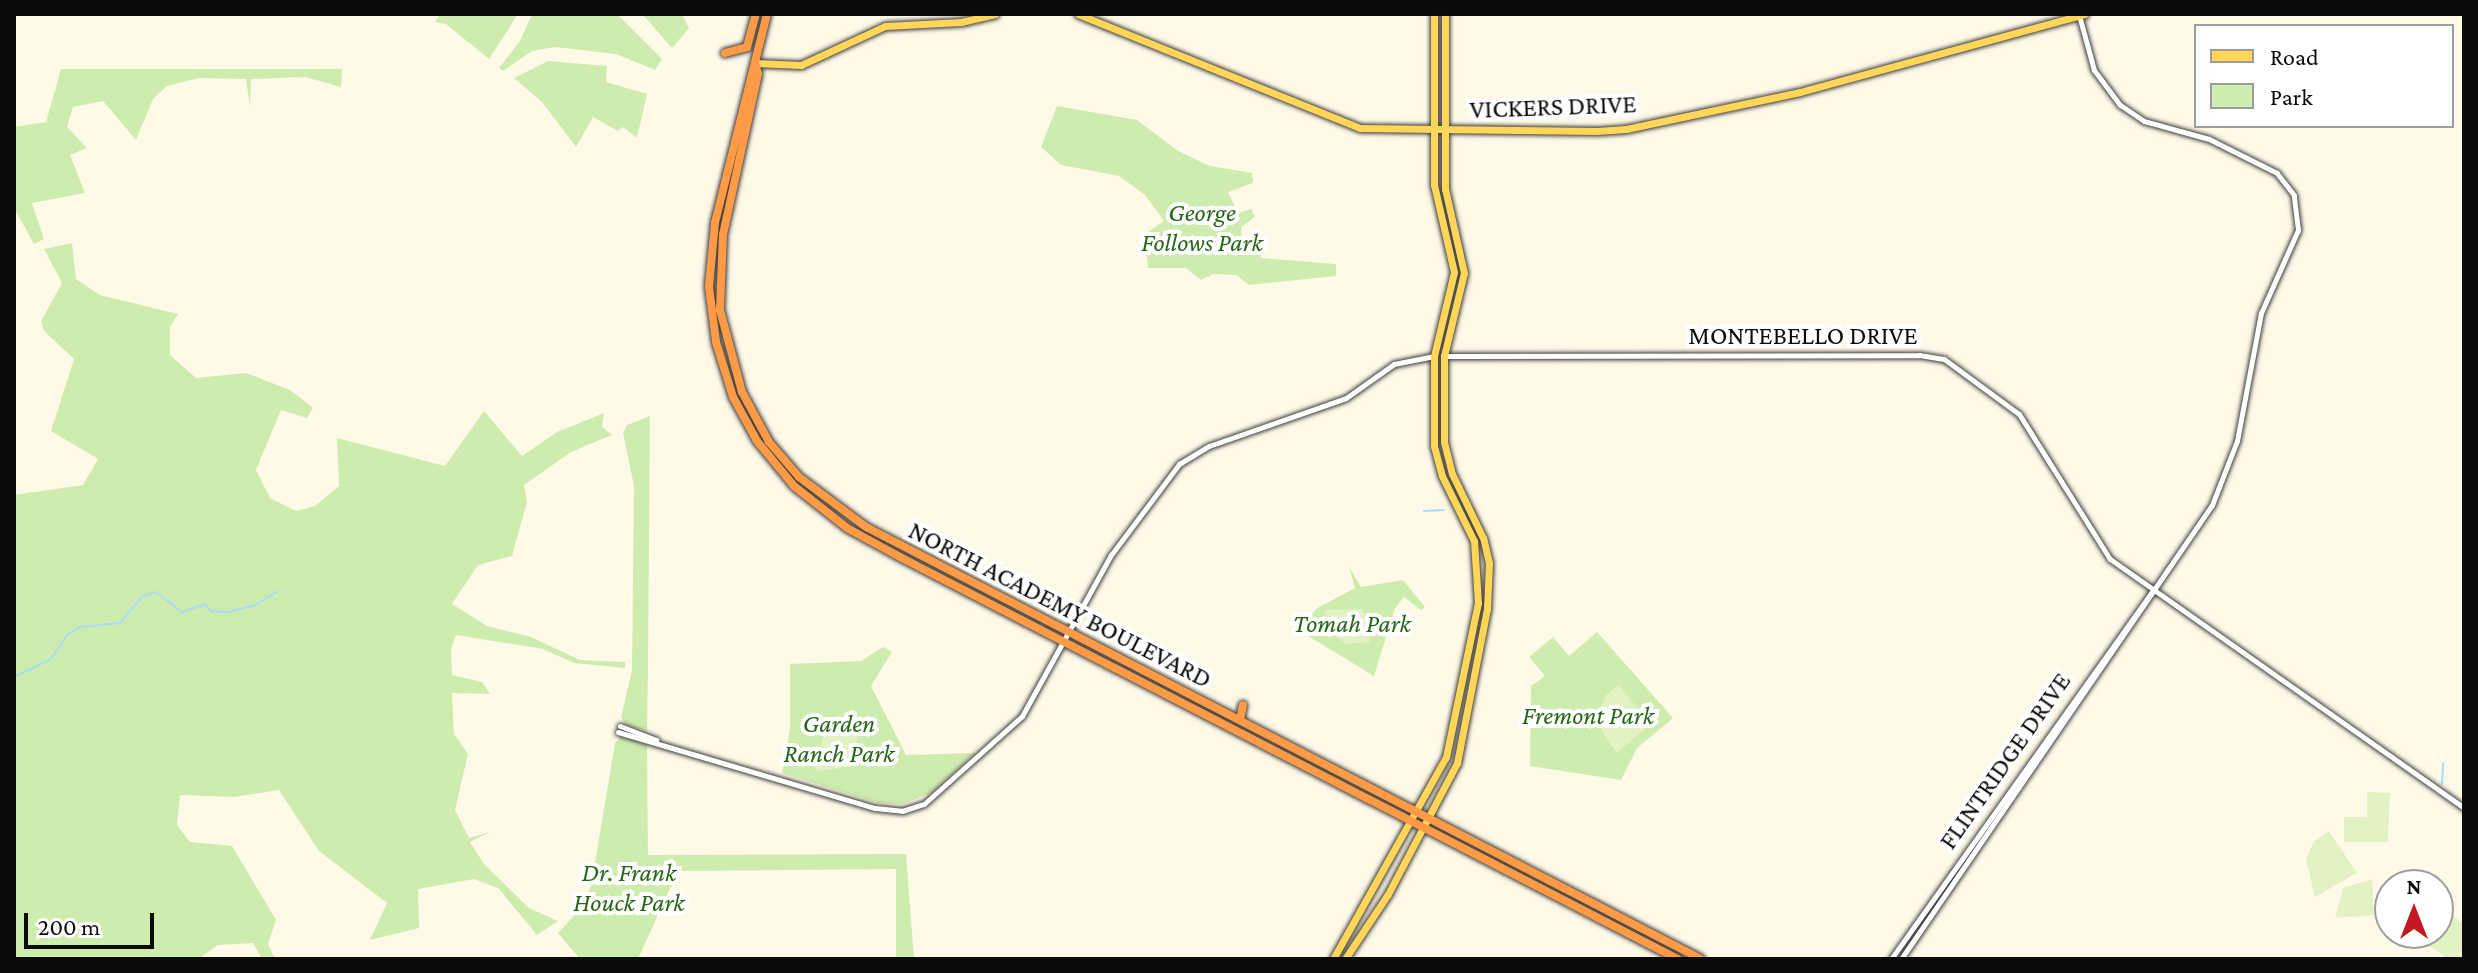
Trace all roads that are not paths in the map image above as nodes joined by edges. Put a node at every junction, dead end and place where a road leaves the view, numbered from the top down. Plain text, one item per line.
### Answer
1 (756, 14) edge
2 (767, 14) edge
3 (995, 14) edge
4 (1078, 14) edge
5 (1434, 14) edge
6 (1443, 14) edge
7 (2081, 15) edge
8 (725, 53) dead end
9 (755, 63) junction
10 (1434, 130) junction
11 (1445, 130) junction
12 (735, 134) junction
13 (735, 181) junction
14 (1443, 221) junction
15 (1462, 249) junction
16 (710, 257) junction
17 (723, 329) junction
18 (1434, 356) junction
19 (1444, 356) junction
20 (2154, 590) junction
21 (1068, 638) junction
22 (619, 729) dead end
23 (2464, 808) edge
24 (1417, 812) junction
25 (1429, 818) junction
26 (1411, 823) junction
27 (1423, 829) junction
28 (1333, 959) edge
29 (1345, 959) edge
30 (1678, 959) edge
31 (1701, 959) edge
32 (1891, 959) edge
33 (1901, 959) edge

1 - 8 highway
2 - 9 highway, NORTH ACADEMY BOULEVARD
3 - 9 main road
4 - 10 main road, VICKERS DRIVE
5 - 10 main road
6 - 11 main road
7 - 11 main road, VICKERS DRIVE
7 - 20 street, FLINTRIDGE DRIVE
9 - 12 highway, NORTH ACADEMY BOULEVARD
9 - 13 highway, NORTH ACADEMY BOULEVARD
10 - 11 main road, VICKERS DRIVE
10 - 14 main road
11 - 15 main road
12 - 13 main road
12 - 16 highway, NORTH ACADEMY BOULEVARD
13 - 17 highway, NORTH ACADEMY BOULEVARD
14 - 15 main road
14 - 18 main road
15 - 19 main road
16 - 17 highway
16 - 21 highway, NORTH ACADEMY BOULEVARD
17 - 21 highway, NORTH ACADEMY BOULEVARD
18 - 21 street
18 - 24 main road
19 - 20 street, MONTEBELLO DRIVE
19 - 25 main road
20 - 23 street, MONTEBELLO DRIVE
20 - 32 street, FLINTRIDGE DRIVE
20 - 33 street, FLINTRIDGE DRIVE
21 - 22 street
21 - 24 highway, NORTH ACADEMY BOULEVARD
21 - 26 highway, NORTH ACADEMY BOULEVARD
24 - 25 highway, NORTH ACADEMY BOULEVARD
24 - 26 main road
25 - 27 main road
25 - 31 highway, NORTH ACADEMY BOULEVARD
26 - 27 highway, NORTH ACADEMY BOULEVARD
26 - 28 main road
27 - 29 main road
27 - 30 highway, NORTH ACADEMY BOULEVARD

